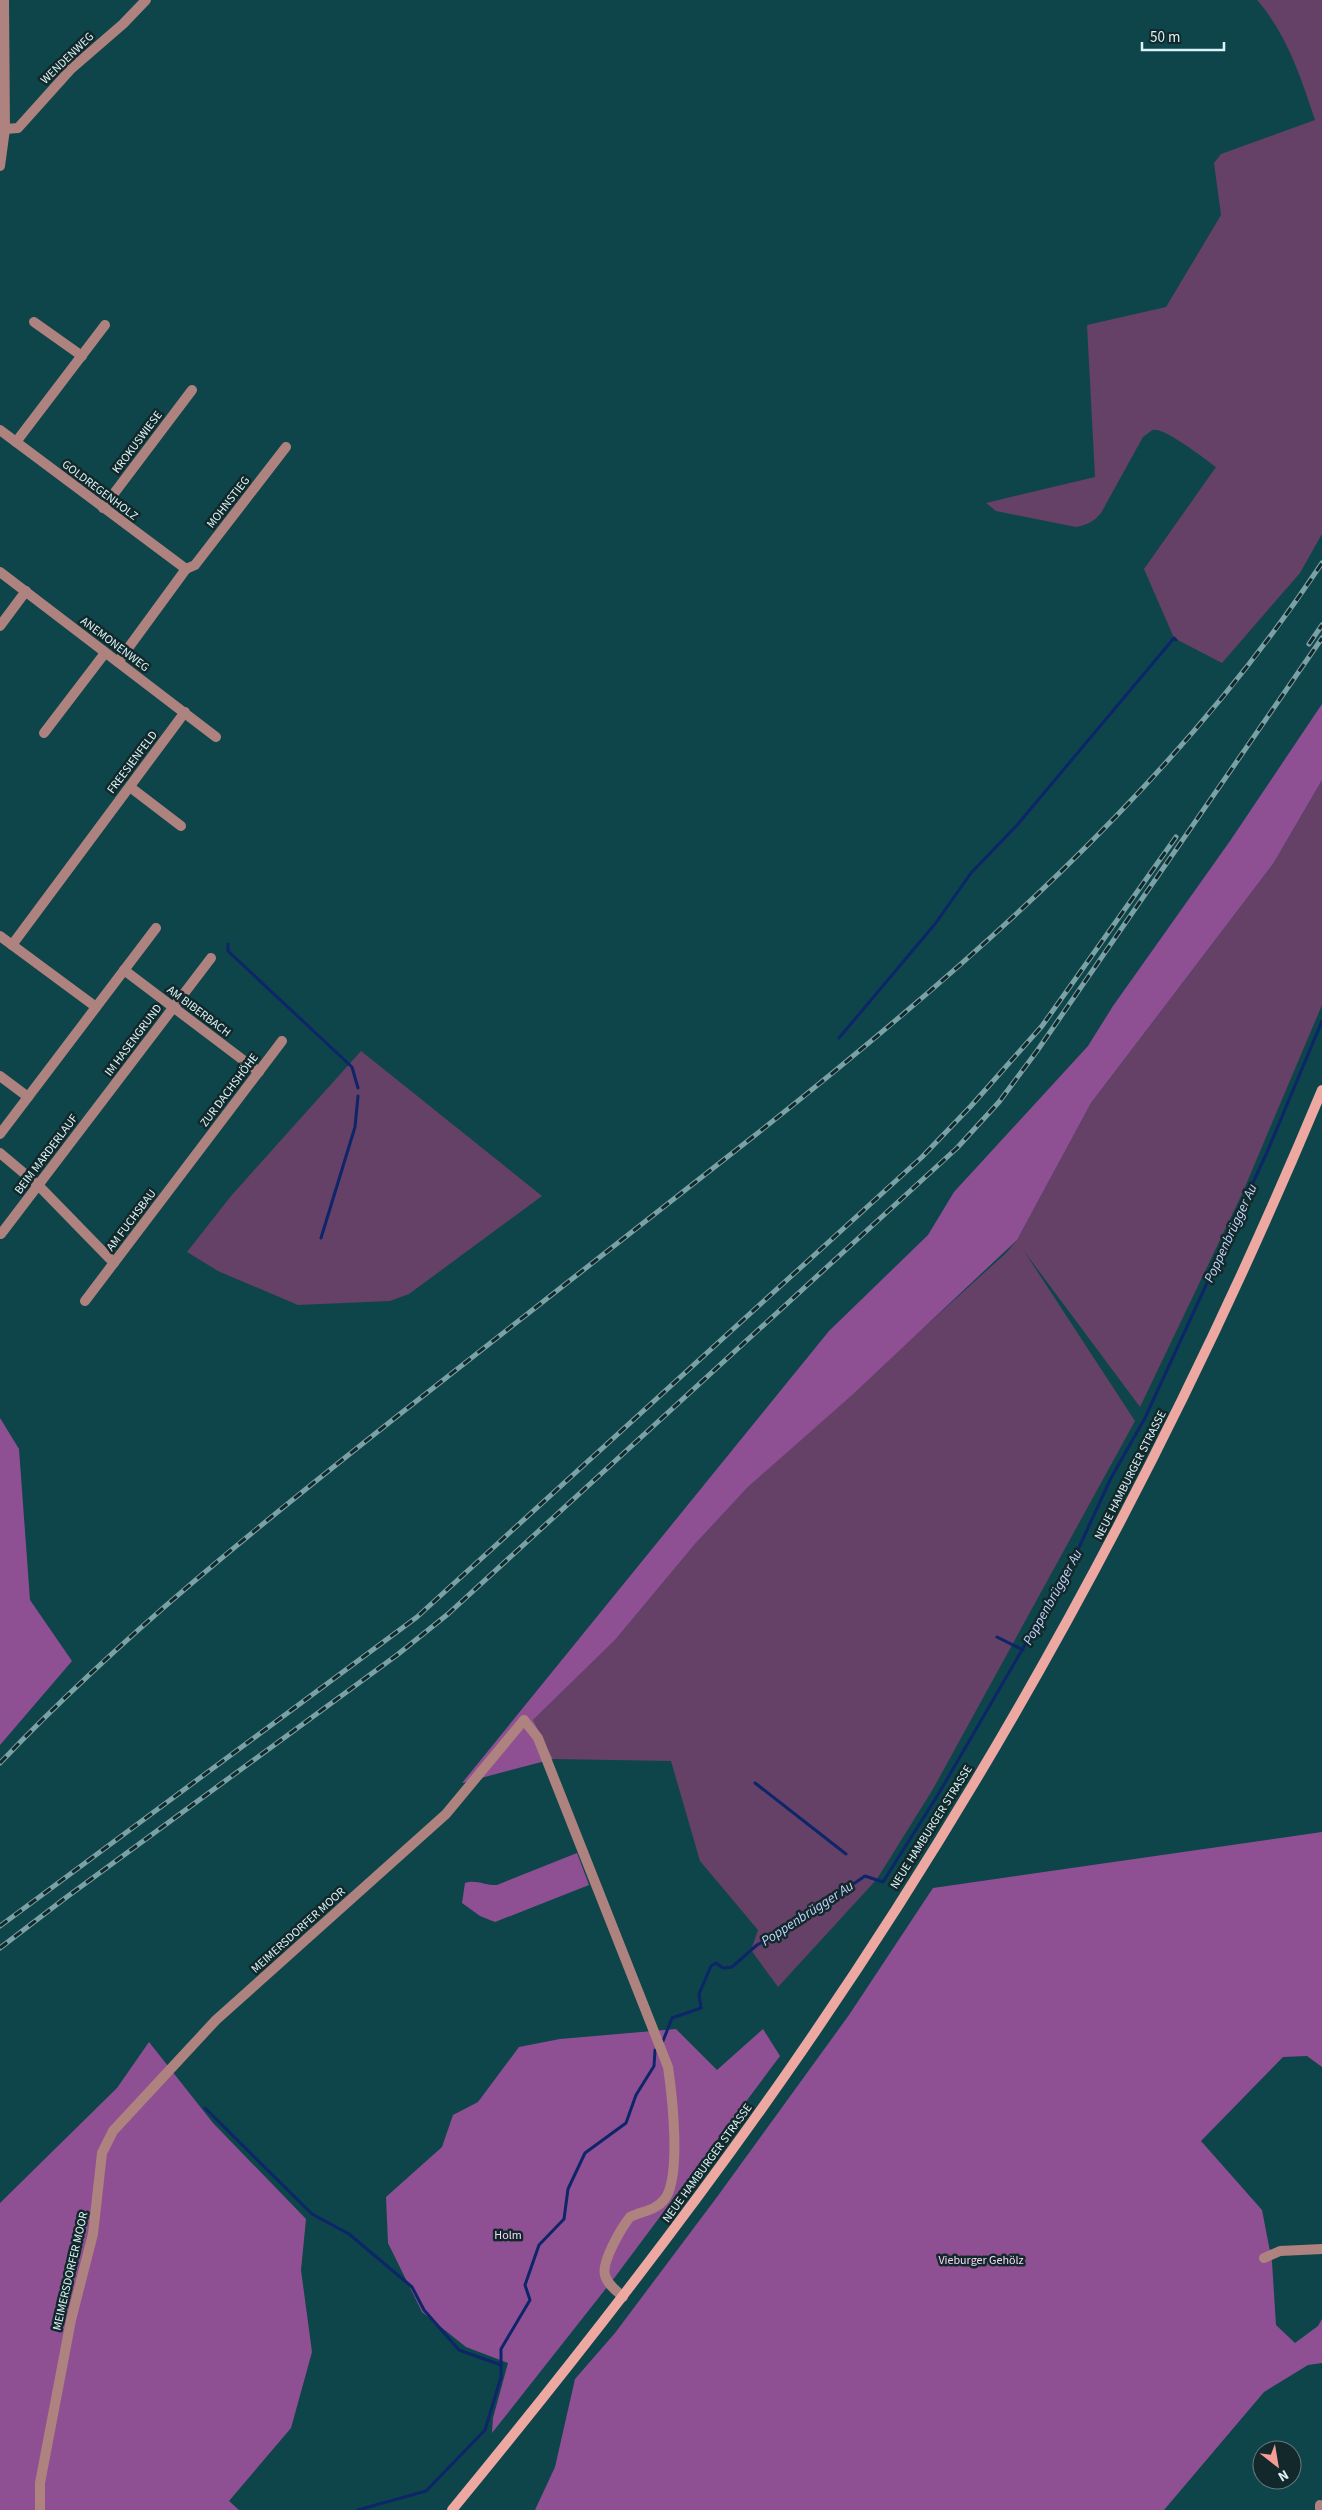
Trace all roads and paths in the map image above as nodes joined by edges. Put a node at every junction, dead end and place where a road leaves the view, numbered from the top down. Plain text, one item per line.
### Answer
1 (4, 0) edge
2 (146, 0) edge
3 (5, 128) junction
4 (0, 166) edge
5 (34, 322) dead end
6 (105, 325) dead end
7 (82, 356) junction
8 (192, 390) dead end
9 (0, 430) edge
10 (16, 442) junction
11 (286, 446) dead end
12 (102, 508) junction
13 (186, 569) junction
14 (0, 572) edge
15 (26, 591) junction
16 (0, 626) edge
17 (105, 653) junction
18 (118, 662) junction
19 (185, 712) junction
20 (44, 733) dead end
21 (216, 737) dead end
22 (130, 787) junction
23 (181, 826) dead end
24 (156, 928) dead end
25 (0, 936) edge
26 (12, 945) junction
27 (211, 958) dead end
28 (124, 970) junction
29 (96, 1007) junction
30 (174, 1007) junction
31 (282, 1041) dead end
32 (259, 1072) junction
33 (0, 1076) edge
34 (111, 1090) joint
35 (1322, 1090) edge
36 (28, 1097) junction
37 (0, 1134) edge
38 (0, 1153) edge
39 (197, 1154) joint
40 (38, 1185) junction
41 (1, 1234) dead end
42 (114, 1263) junction
43 (85, 1301) dead end
44 (1322, 2249) edge
45 (1264, 2258) dead end
46 (623, 2296) junction
47 (40, 2510) edge
48 (452, 2510) edge

1 - 3 street
2 - 3 street, WENDENWEG
3 - 4 street
5 - 7 street
6 - 7 street
7 - 10 street
8 - 12 street, KROKUSWIESE
9 - 10 street, GOLDREGENHOLZ
10 - 12 street, GOLDREGENHOLZ
11 - 13 street, MOHNSTIEG
12 - 13 street, GOLDREGENHOLZ
13 - 18 street, MOHNSTIEG
14 - 15 street, ANEMONENWEG
15 - 16 street
15 - 17 street, ANEMONENWEG
17 - 18 street, ANEMONENWEG
17 - 20 street
18 - 19 street, ANEMONENWEG
19 - 21 street, ANEMONENWEG
19 - 22 street, FREESIENFELD
22 - 23 street
22 - 26 street, FREESIENFELD
24 - 28 street
25 - 26 street
26 - 29 street
27 - 30 street, IM HASENGRUND
28 - 29 street
28 - 30 street, AM BIBERBACH
29 - 36 street
30 - 32 street, AM BIBERBACH
30 - 34 street, IM HASENGRUND
31 - 32 street, ZUR DACHSHÖHE
32 - 39 street, ZUR DACHSHÖHE
33 - 36 street
34 - 40 street, BEIM MARDERLAUF
35 - 46 main road, NEUE HAMBURGER STRASSE
36 - 37 street
38 - 40 street
39 - 42 street, AM FUCHSBAU
40 - 41 street, BEIM MARDERLAUF
40 - 42 street
42 - 43 street, AM FUCHSBAU
44 - 45 street
46 - 47 street, MEIMERSDORFER MOOR
46 - 48 main road, NEUE HAMBURGER STRASSE

